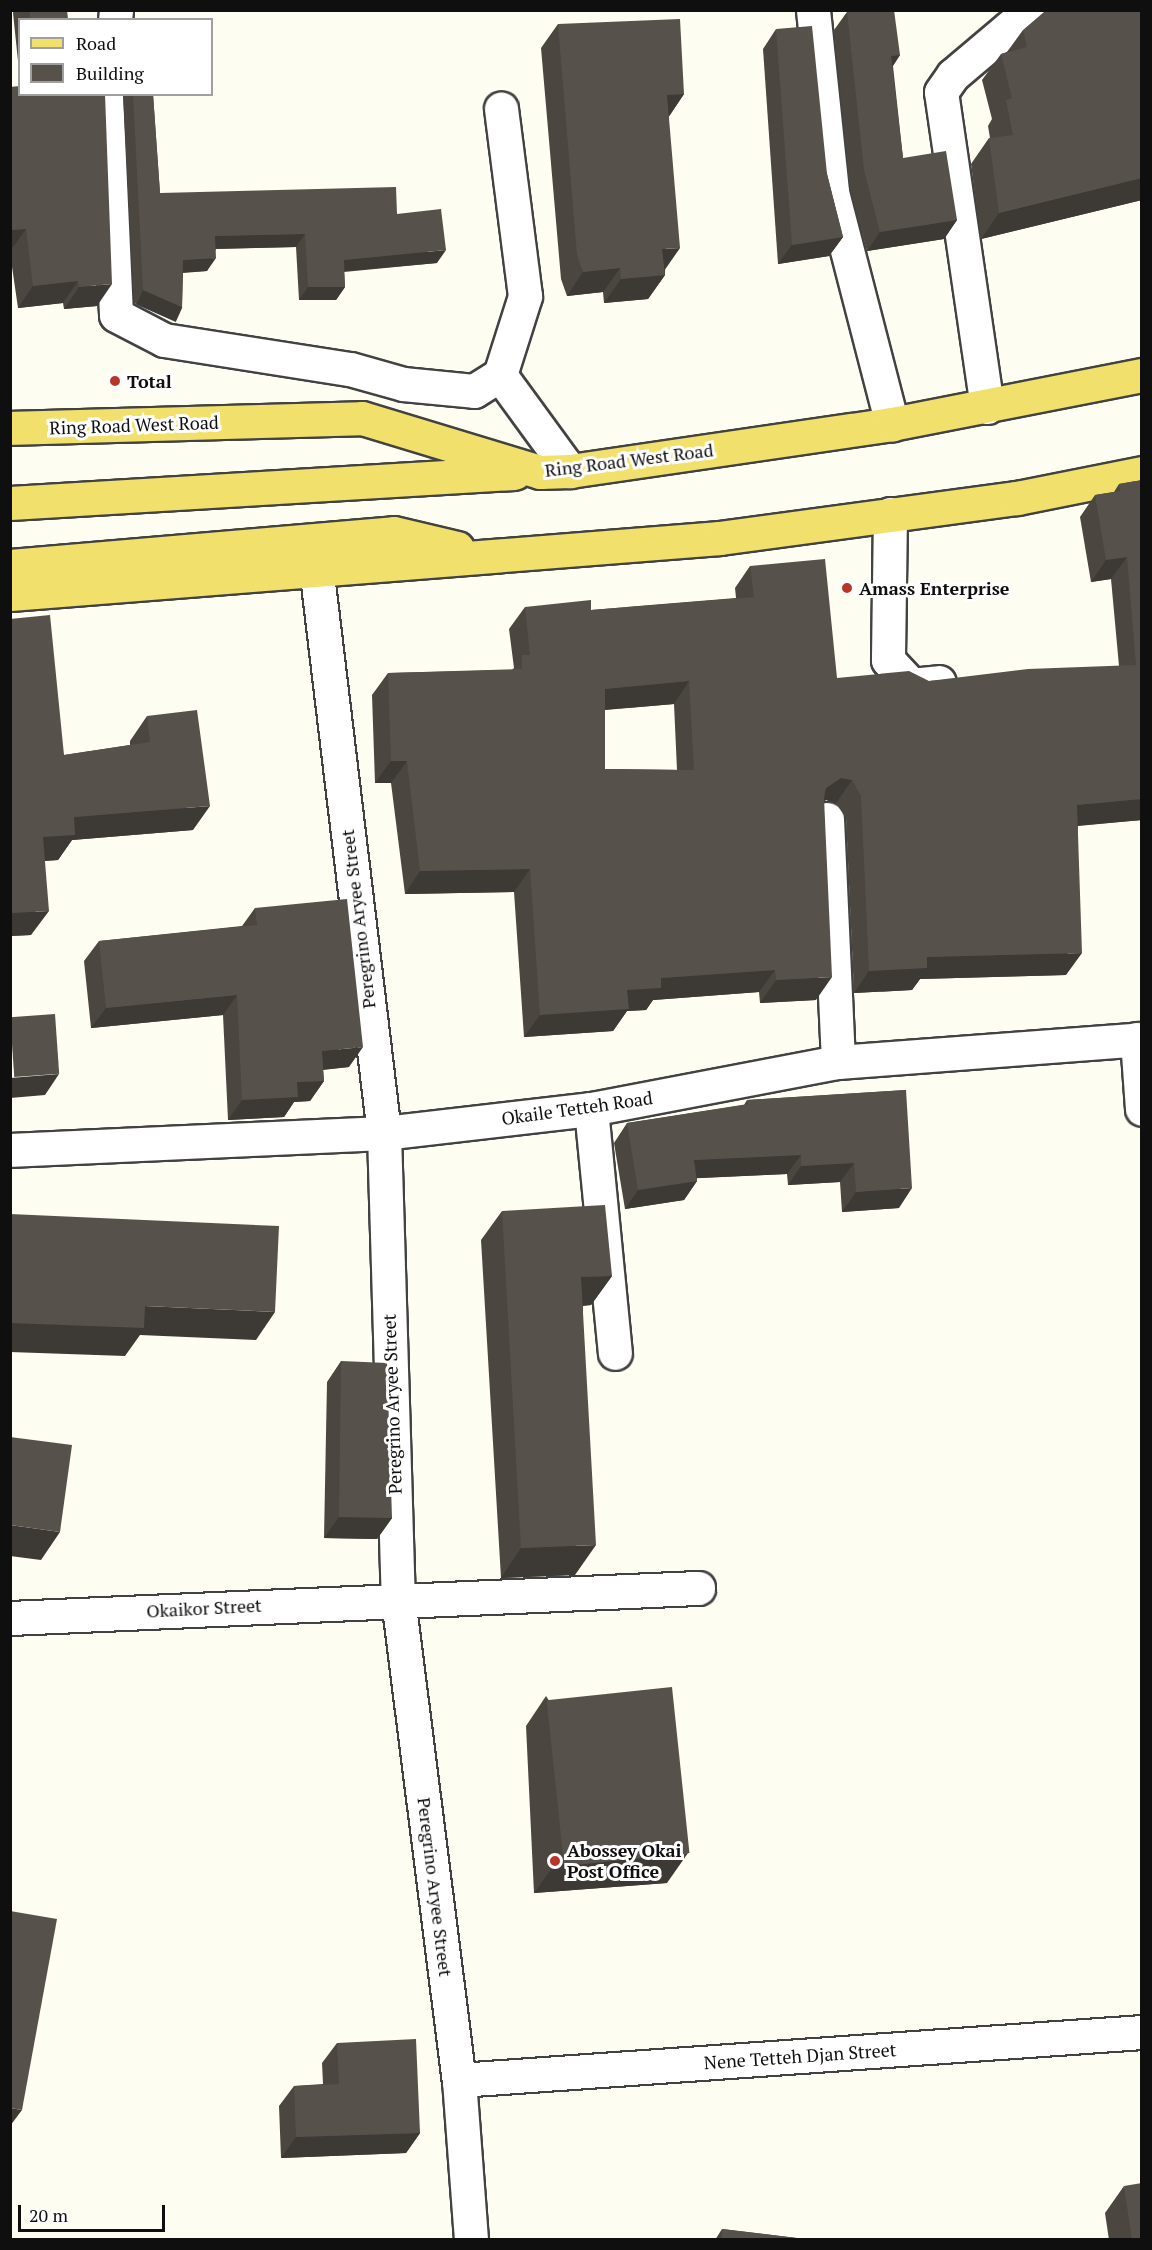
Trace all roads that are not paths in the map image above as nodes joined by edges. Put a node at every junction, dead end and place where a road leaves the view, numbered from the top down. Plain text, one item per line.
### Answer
1 (813, 10) edge
2 (1030, 10) edge
3 (106, 96) edge
4 (501, 109) dead end
5 (500, 375) junction
6 (1142, 375) edge
7 (987, 407) junction
8 (892, 424) junction
9 (10, 428) edge
10 (555, 471) junction
11 (1142, 473) edge
12 (10, 503) edge
13 (890, 514) junction
14 (484, 555) junction
15 (10, 566) edge
16 (316, 567) junction
17 (10, 594) edge
18 (965, 679) edge
19 (827, 819) edge
20 (1139, 1039) edge
21 (838, 1062) junction
22 (591, 1109) junction
23 (1142, 1109) edge
24 (384, 1133) junction
25 (10, 1150) edge
26 (615, 1353) dead end
27 (698, 1588) dead end
28 (398, 1599) junction
29 (10, 1618) edge
30 (1142, 2032) edge
31 (459, 2080) junction
32 (471, 2240) edge

1 - 8 street
2 - 7 street
3 - 5 street
4 - 5 street
5 - 10 street
6 - 7 main road, Ring Road West Road
7 - 8 main road, Ring Road West Road
8 - 10 main road, Ring Road West Road
9 - 10 main road, Ring Road West Road
10 - 12 main road
11 - 13 main road
13 - 14 main road
13 - 18 street
14 - 15 main road
14 - 16 main road
16 - 17 main road
16 - 24 street, Peregrino Aryee Street
19 - 21 street
20 - 21 street, Okaile Tetteh Road
20 - 23 street
21 - 22 street, Okaile Tetteh Road
22 - 24 street, Okaile Tetteh Road
22 - 26 street
24 - 25 street, Okaile Tetteh Road
24 - 28 street, Peregrino Aryee Street
27 - 28 street, Okaikor Street
28 - 29 street, Okaikor Street
28 - 31 street, Peregrino Aryee Street
30 - 31 street, Nene Tetteh Djan Street
31 - 32 street, Peregrino Aryee Street

